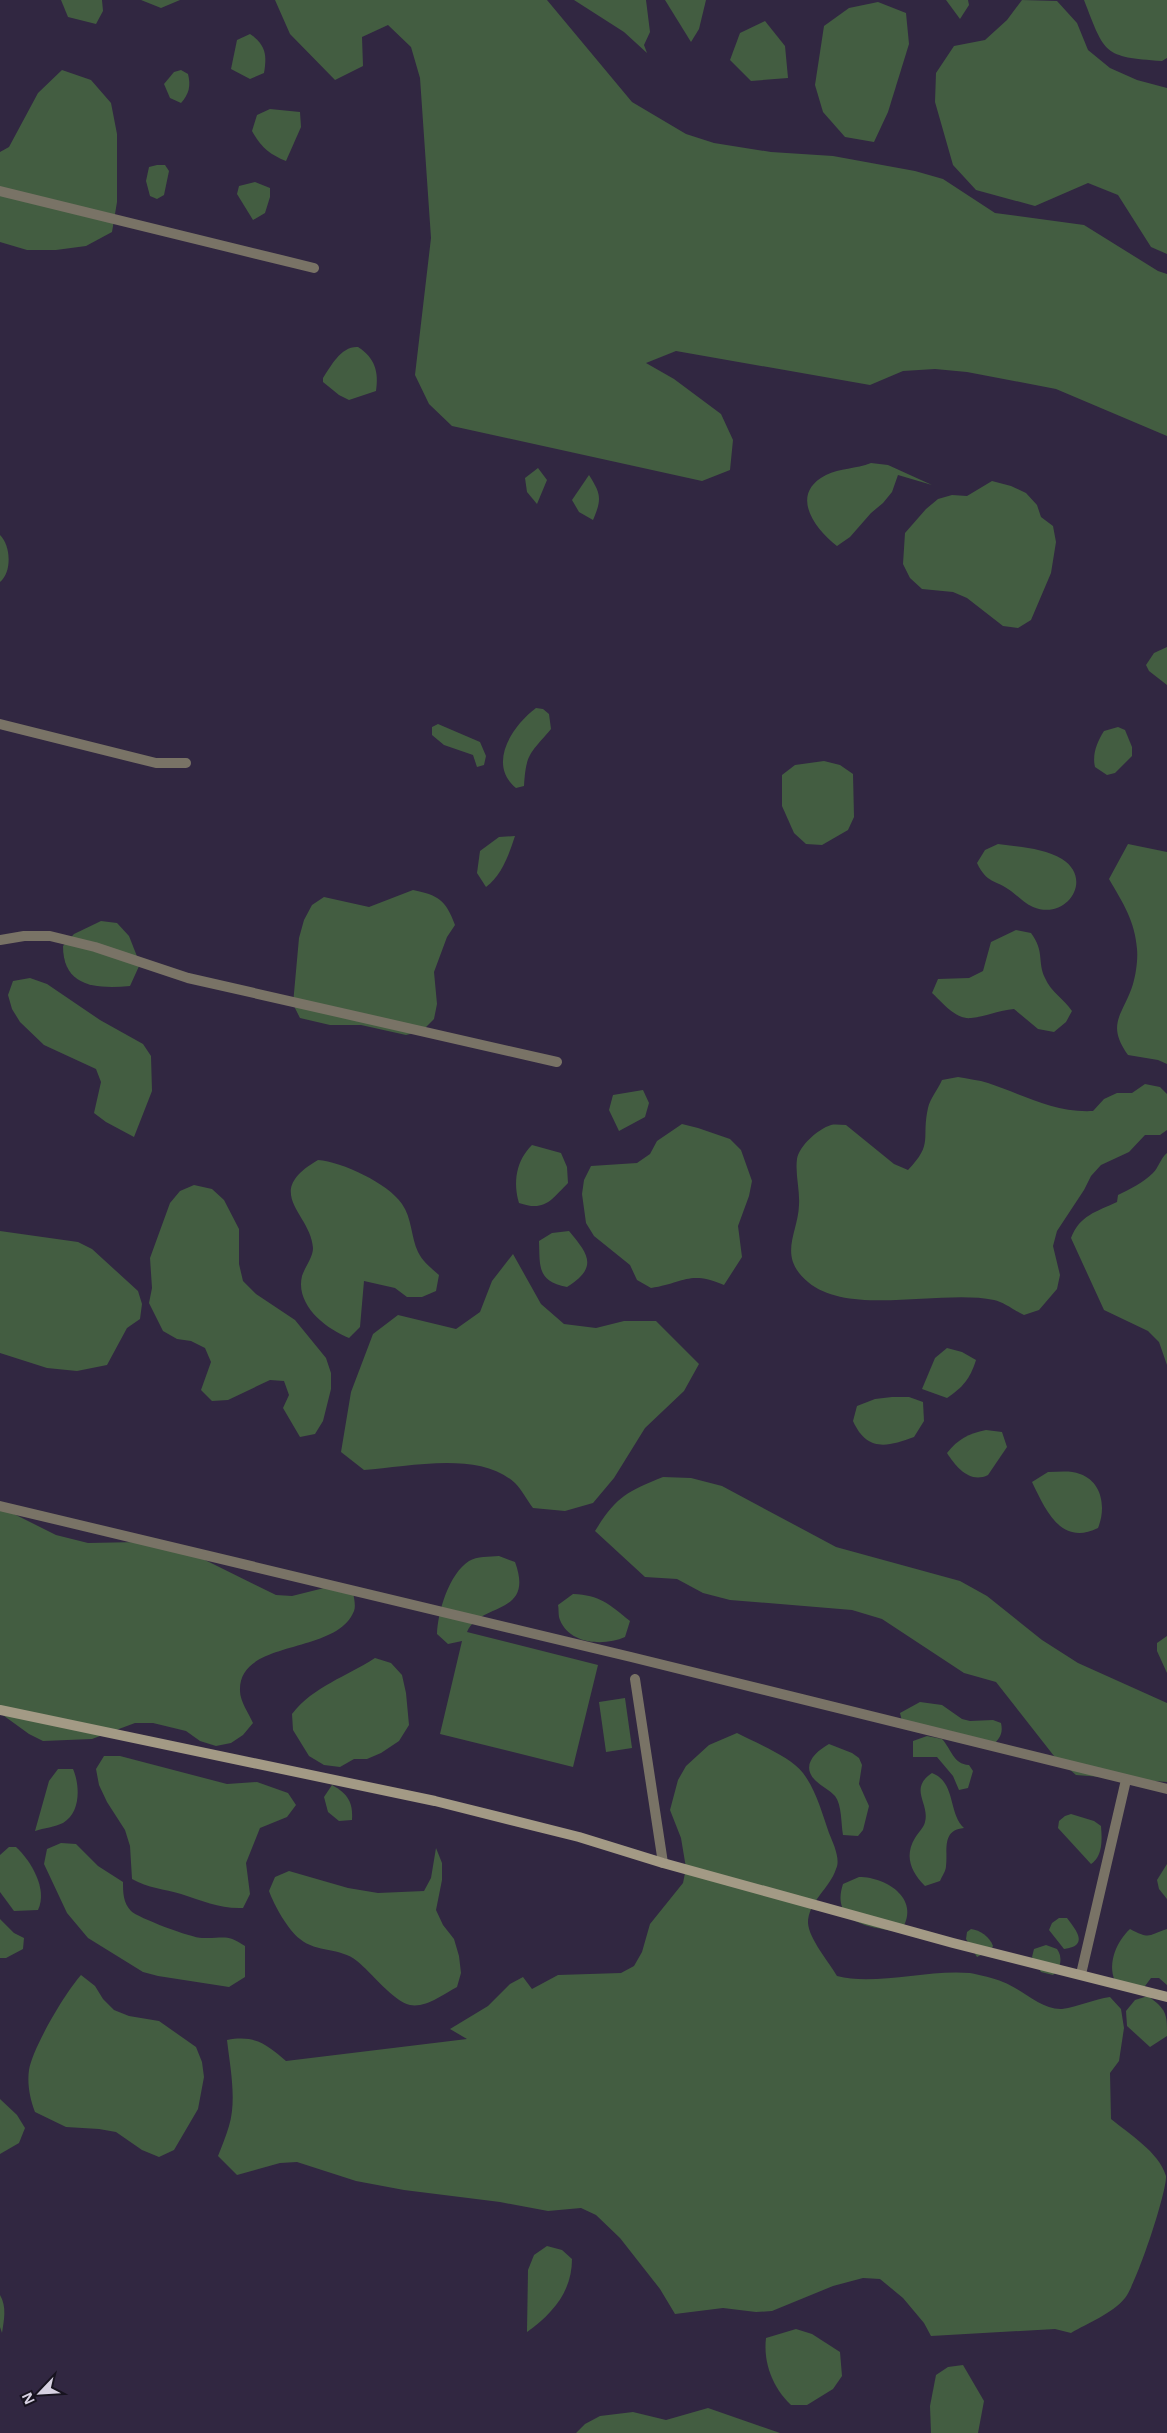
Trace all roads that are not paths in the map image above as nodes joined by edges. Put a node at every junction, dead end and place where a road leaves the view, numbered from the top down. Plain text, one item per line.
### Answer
1 (0, 191) edge
2 (314, 268) dead end
3 (0, 724) edge
4 (186, 763) dead end
5 (0, 940) edge
6 (557, 1062) dead end
7 (0, 1506) edge
8 (635, 1678) dead end
9 (0, 1710) edge
10 (1126, 1780) junction
11 (1167, 1790) edge
12 (663, 1863) junction
13 (1081, 1974) junction
14 (1167, 1997) edge

1 - 2 street
3 - 4 street
5 - 6 street
7 - 10 street
8 - 12 street
9 - 12 street
10 - 11 street
10 - 13 street
12 - 13 street
13 - 14 street

